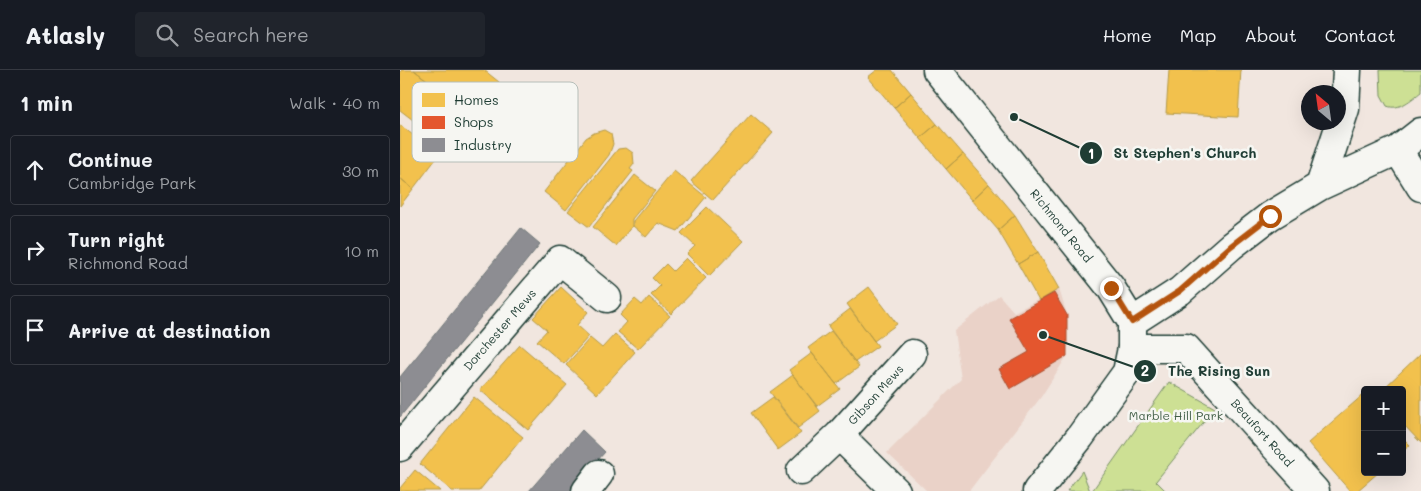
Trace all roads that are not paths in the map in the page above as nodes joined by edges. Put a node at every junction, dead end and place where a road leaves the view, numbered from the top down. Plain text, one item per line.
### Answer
1 (937, 70) edge
2 (1347, 70) edge
3 (1421, 132) edge
4 (1398, 150) junction
5 (1320, 186) junction
6 (1421, 187) edge
7 (607, 298) dead end
8 (1132, 334) junction
9 (912, 354) dead end
10 (839, 435) junction
11 (400, 447) edge
12 (801, 471) dead end
13 (896, 491) edge
14 (1037, 491) edge
15 (1315, 491) edge

1 - 8 street, Richmond Road
2 - 5 street
3 - 4 street
4 - 5 street
4 - 6 street
5 - 8 street
7 - 11 street, Dorchester Mews
8 - 14 street
8 - 15 street, Beaufort Road
9 - 10 street, Gibson Mews
10 - 12 street, Gibson Mews
10 - 13 street, Gibson Mews

